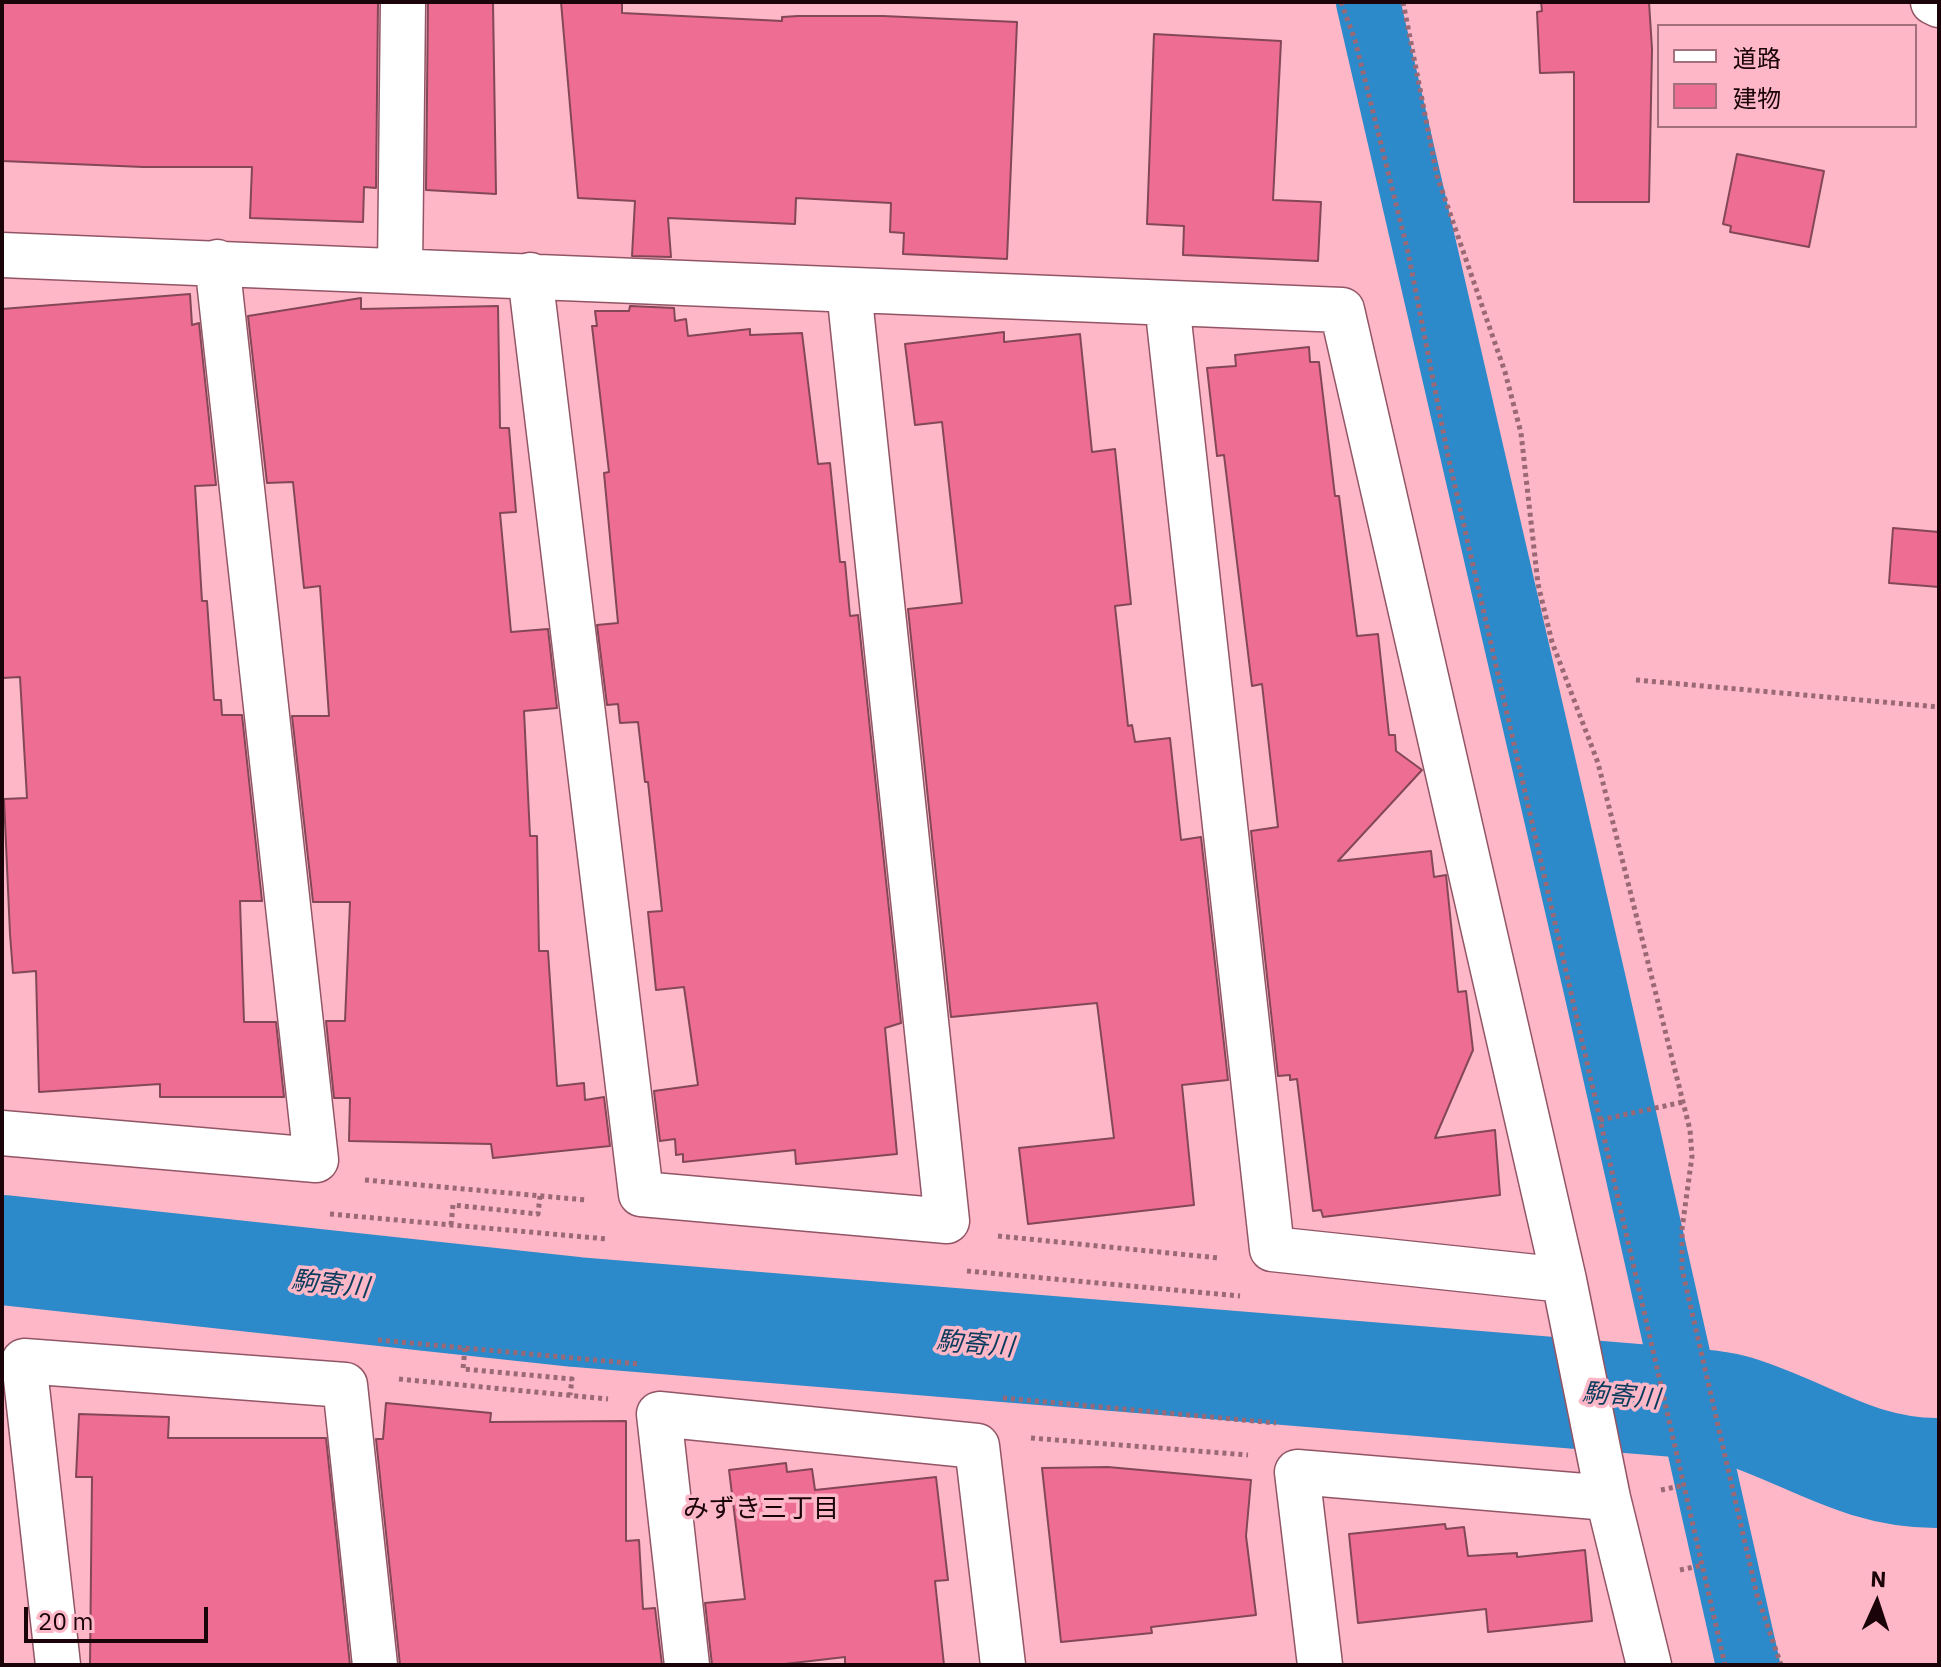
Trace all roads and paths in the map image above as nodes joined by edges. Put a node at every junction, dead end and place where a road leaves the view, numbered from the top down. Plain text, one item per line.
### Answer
1 (403, 2) edge
2 (1341, 2) edge
3 (1403, 2) edge
4 (1933, 2) edge
5 (1939, 5) edge
6 (2, 255) edge
7 (217, 262) junction
8 (400, 270) junction
9 (530, 275) junction
10 (849, 290) junction
11 (1167, 303) junction
12 (1636, 680) dead end
13 (1939, 707) edge
14 (1683, 1102) junction
15 (1600, 1120) junction
16 (2, 1133) edge
17 (316, 1160) junction
18 (641, 1194) junction
19 (540, 1196) junction
20 (947, 1221) junction
21 (451, 1225) dead end
22 (1272, 1249) junction
23 (1564, 1280) junction
24 (465, 1348) dead end
25 (345, 1385) junction
26 (570, 1395) junction
27 (659, 1414) junction
28 (977, 1446) junction
29 (1297, 1472) junction
30 (1654, 1482) dead end
31 (1685, 1485) junction
32 (1608, 1498) junction
33 (58, 1665) edge
34 (375, 1665) edge
35 (687, 1665) edge
36 (1003, 1665) edge
37 (1320, 1665) edge
38 (1649, 1665) edge
39 (1725, 1665) edge
40 (1781, 1665) edge

1 - 8 street
2 - 15 path
3 - 14 path
4 - 5 street
6 - 7 street
7 - 8 street
7 - 17 street
8 - 9 street
9 - 10 street
9 - 18 street
10 - 11 street
10 - 20 street
11 - 22 street
11 - 23 street
12 - 13 path
14 - 15 path
14 - 40 path
15 - 31 path
16 - 17 street
17 - 19 path
18 - 19 path
18 - 20 street
19 - 21 path
20 - 22 path
22 - 23 street
23 - 32 street
24 - 26 path
25 - 26 path
25 - 33 street
25 - 34 street
26 - 27 path
27 - 28 street
27 - 35 street
28 - 29 path
28 - 36 street
29 - 32 street
29 - 37 street
30 - 31 path
31 - 39 path
32 - 38 street

